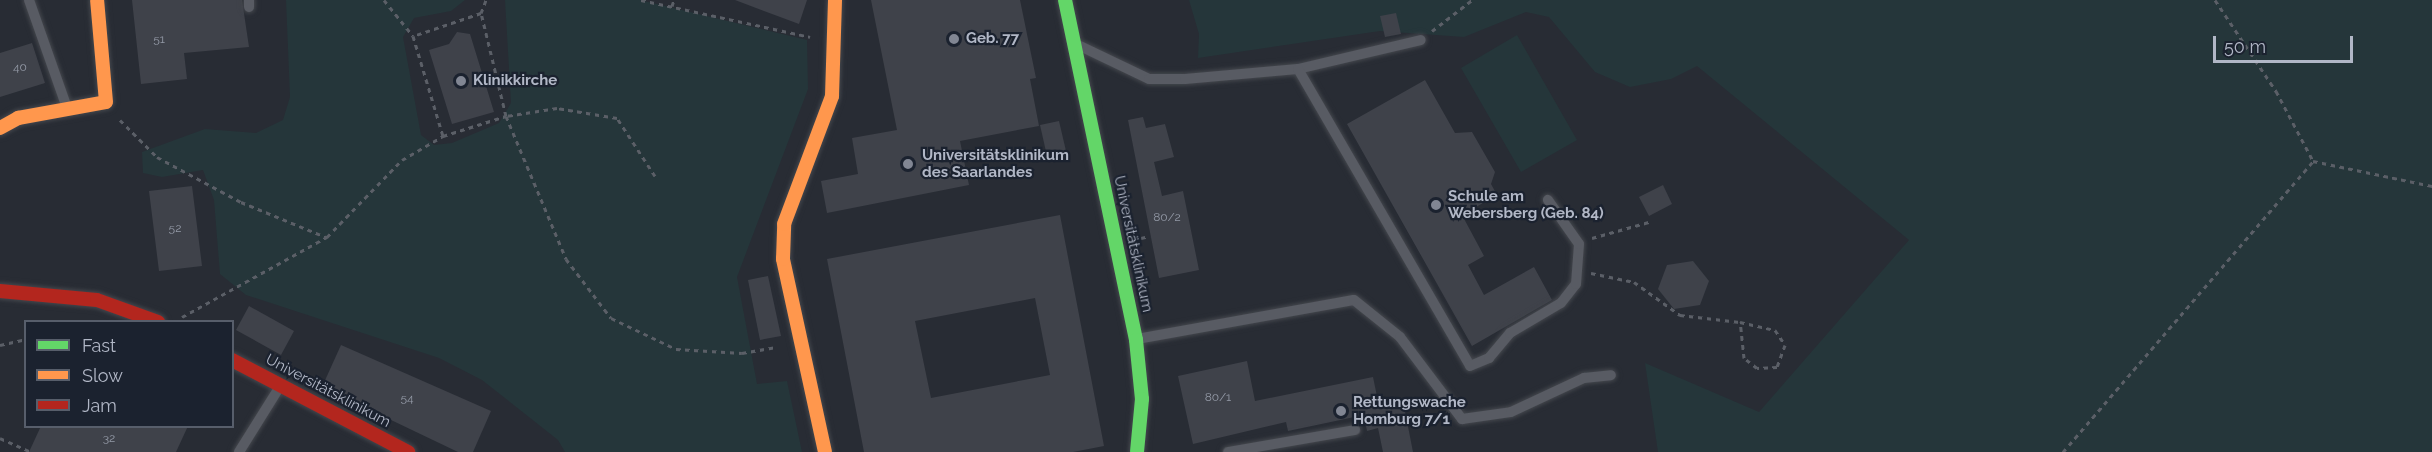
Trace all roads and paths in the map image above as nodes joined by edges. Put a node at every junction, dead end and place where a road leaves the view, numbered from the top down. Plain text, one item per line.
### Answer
1 (29, 0) edge
2 (97, 0) edge
3 (384, 0) edge
4 (486, 0) edge
5 (641, 0) edge
6 (674, 0) edge
7 (835, 0) edge
8 (1065, 0) edge
9 (1472, 0) edge
10 (2215, 0) edge
11 (672, 6) junction
12 (481, 13) junction
13 (413, 36) junction
14 (807, 38) dead end
15 (1421, 40) joint
16 (1077, 44) junction
17 (1298, 69) junction
18 (106, 102) junction
19 (67, 108) junction
20 (506, 116) junction
21 (0, 128) edge
22 (443, 136) junction
23 (2313, 161) junction
24 (656, 176) dead end
25 (2432, 186) edge
26 (1548, 200) dead end
27 (1650, 222) dead end
28 (327, 237) junction
29 (1579, 244) junction
30 (1581, 271) junction
31 (0, 291) edge
32 (184, 312) dead end
33 (155, 320) edge
34 (1740, 322) junction
35 (24, 339) edge
36 (1136, 340) junction
37 (802, 343) junction
38 (0, 345) edge
39 (234, 361) edge
40 (1611, 375) dead end
41 (280, 385) junction
42 (1355, 430) dead end
43 (0, 438) edge
44 (1290, 448) edge
45 (29, 451) edge
46 (239, 452) edge
47 (408, 452) edge
48 (825, 452) edge
49 (1137, 452) edge
50 (1228, 452) edge
51 (2063, 452) edge

1 - 19 lane
2 - 18 street
3 - 13 path
4 - 12 path
5 - 11 path
6 - 11 path
7 - 37 street
8 - 16 street, Universitätsklinikum
9 - 15 path
10 - 23 path
11 - 14 path
12 - 13 path
12 - 20 path
13 - 22 path
15 - 17 lane
16 - 17 lane
16 - 36 street, Universitätsklinikum
17 - 30 lane
18 - 19 street
18 - 28 path
19 - 21 street
20 - 22 path
20 - 24 path
20 - 37 path
22 - 28 path
23 - 25 path
23 - 51 path
26 - 29 lane
27 - 29 path
28 - 32 path
29 - 30 lane
30 - 34 path
31 - 33 street
34 - 34 path
35 - 38 path
36 - 40 lane
36 - 49 street, Universitätsklinikum
37 - 48 street
39 - 41 street, Universitätsklinikum
41 - 46 lane
41 - 47 street, Universitätsklinikum
42 - 44 lane
43 - 45 path
44 - 50 lane

